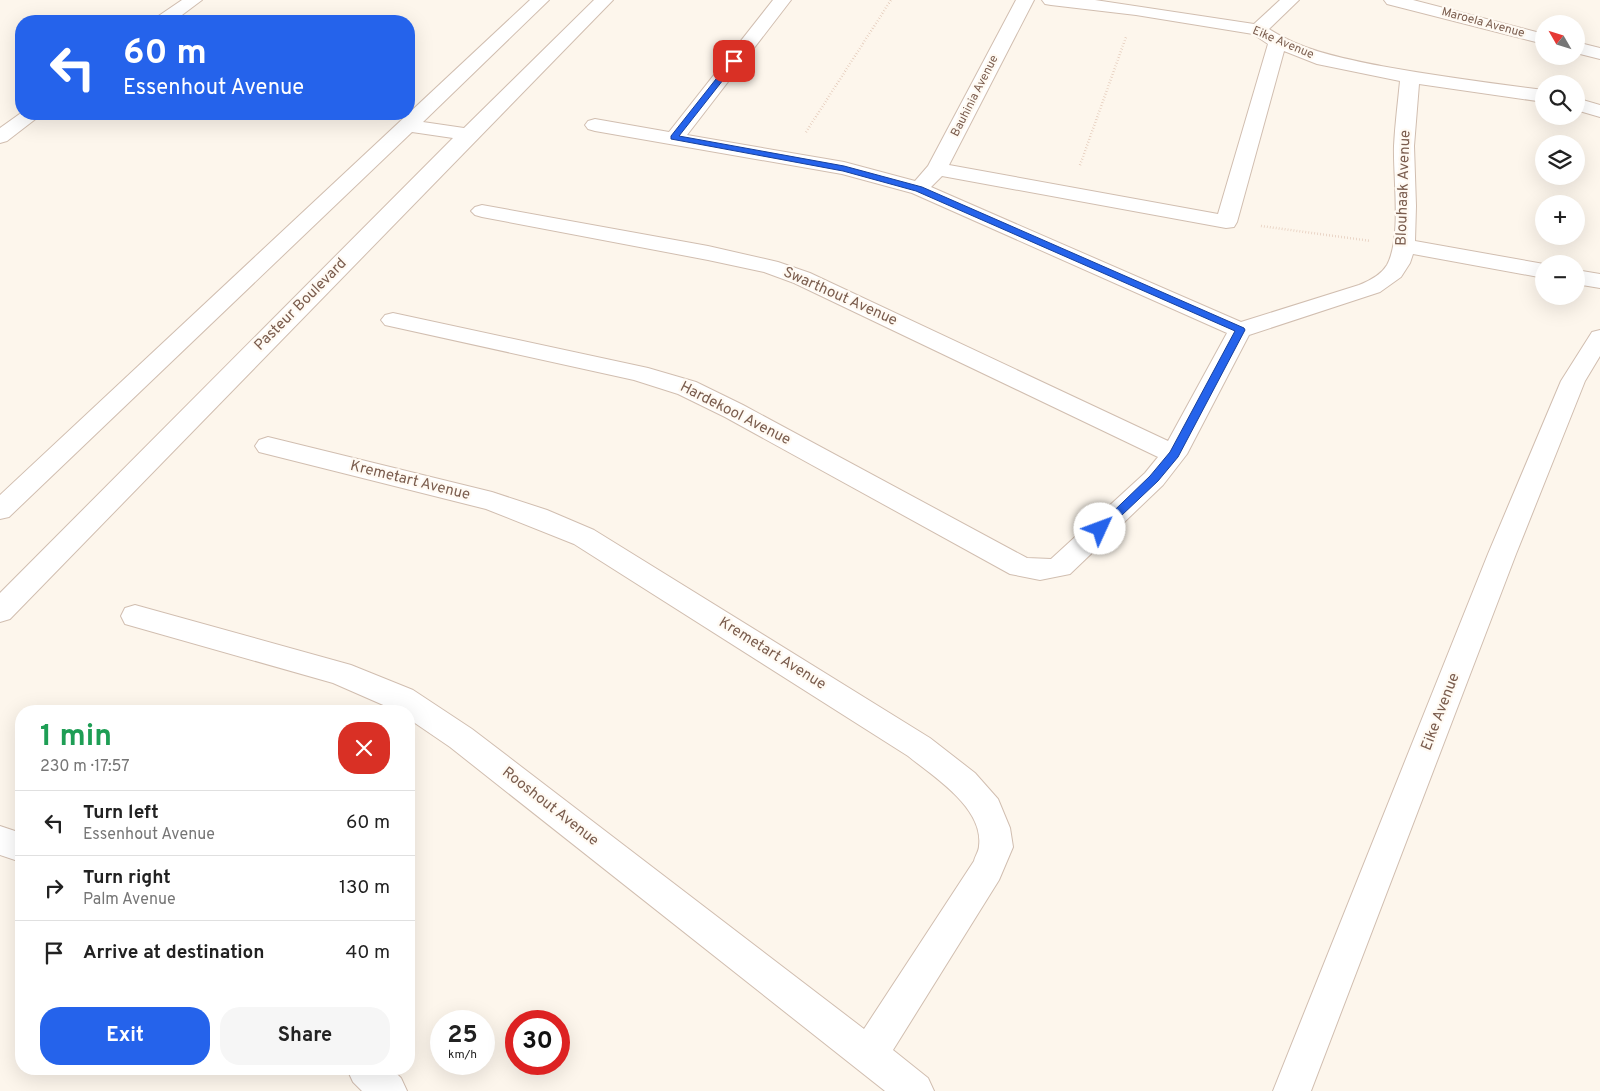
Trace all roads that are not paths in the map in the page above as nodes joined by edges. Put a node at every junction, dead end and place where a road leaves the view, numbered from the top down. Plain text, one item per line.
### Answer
1 (193, 0) edge
2 (540, 0) edge
3 (604, 0) edge
4 (782, 0) edge
5 (1025, 0) edge
6 (1051, 0) edge
7 (1290, 0) edge
8 (1393, 0) edge
9 (172, 15) edge
10 (1258, 30) junction
11 (1535, 37) edge
12 (1276, 42) junction
13 (1585, 50) edge
14 (1600, 54) edge
15 (1410, 77) junction
16 (1535, 95) edge
17 (1585, 107) edge
18 (1600, 112) edge
19 (415, 118) edge
20 (24, 120) edge
21 (413, 120) edge
22 (408, 125) junction
23 (595, 125) dead end
24 (468, 135) junction
25 (0, 137) edge
26 (674, 138) junction
27 (937, 169) junction
28 (919, 189) junction
29 (482, 211) dead end
30 (1404, 246) junction
31 (1535, 269) edge
32 (1585, 278) edge
33 (1600, 281) edge
34 (393, 320) dead end
35 (1240, 330) junction
36 (1600, 337) edge
37 (268, 446) dead end
38 (1174, 454) junction
39 (0, 510) edge
40 (0, 611) edge
41 (136, 616) dead end
42 (411, 705) edge
43 (415, 708) edge
44 (0, 840) edge
45 (15, 846) edge
46 (868, 1056) junction
47 (372, 1075) edge
48 (388, 1091) edge
49 (915, 1091) edge
50 (1292, 1091) edge

1 - 9 street
2 - 19 street
3 - 24 street, Pasteur Boulevard
4 - 26 street
5 - 27 street, Bauhinia Avenue
6 - 10 street, Eike Avenue
7 - 10 street
8 - 11 street, Maroela Avenue
10 - 12 street, Eike Avenue
12 - 15 street, Eike Avenue
12 - 27 street
13 - 14 street
15 - 16 street, Eike Avenue
15 - 30 street, Blouhaak Avenue
17 - 18 street
20 - 25 street
21 - 22 street
22 - 24 street
22 - 39 street
23 - 26 street
24 - 40 street, Pasteur Boulevard
26 - 28 street
27 - 28 street, Bauhinia Avenue
28 - 35 street
29 - 38 street, Swarthout Avenue
30 - 31 street
30 - 35 street, Blouhaak Avenue
32 - 33 street
34 - 38 street, Hardekool Avenue
35 - 38 street
36 - 50 street, Eike Avenue
37 - 46 street, Kremetart Avenue
41 - 42 street, Rooshout Avenue
43 - 46 street, Rooshout Avenue
44 - 45 street
46 - 49 street, Rooshout Avenue
47 - 48 street

